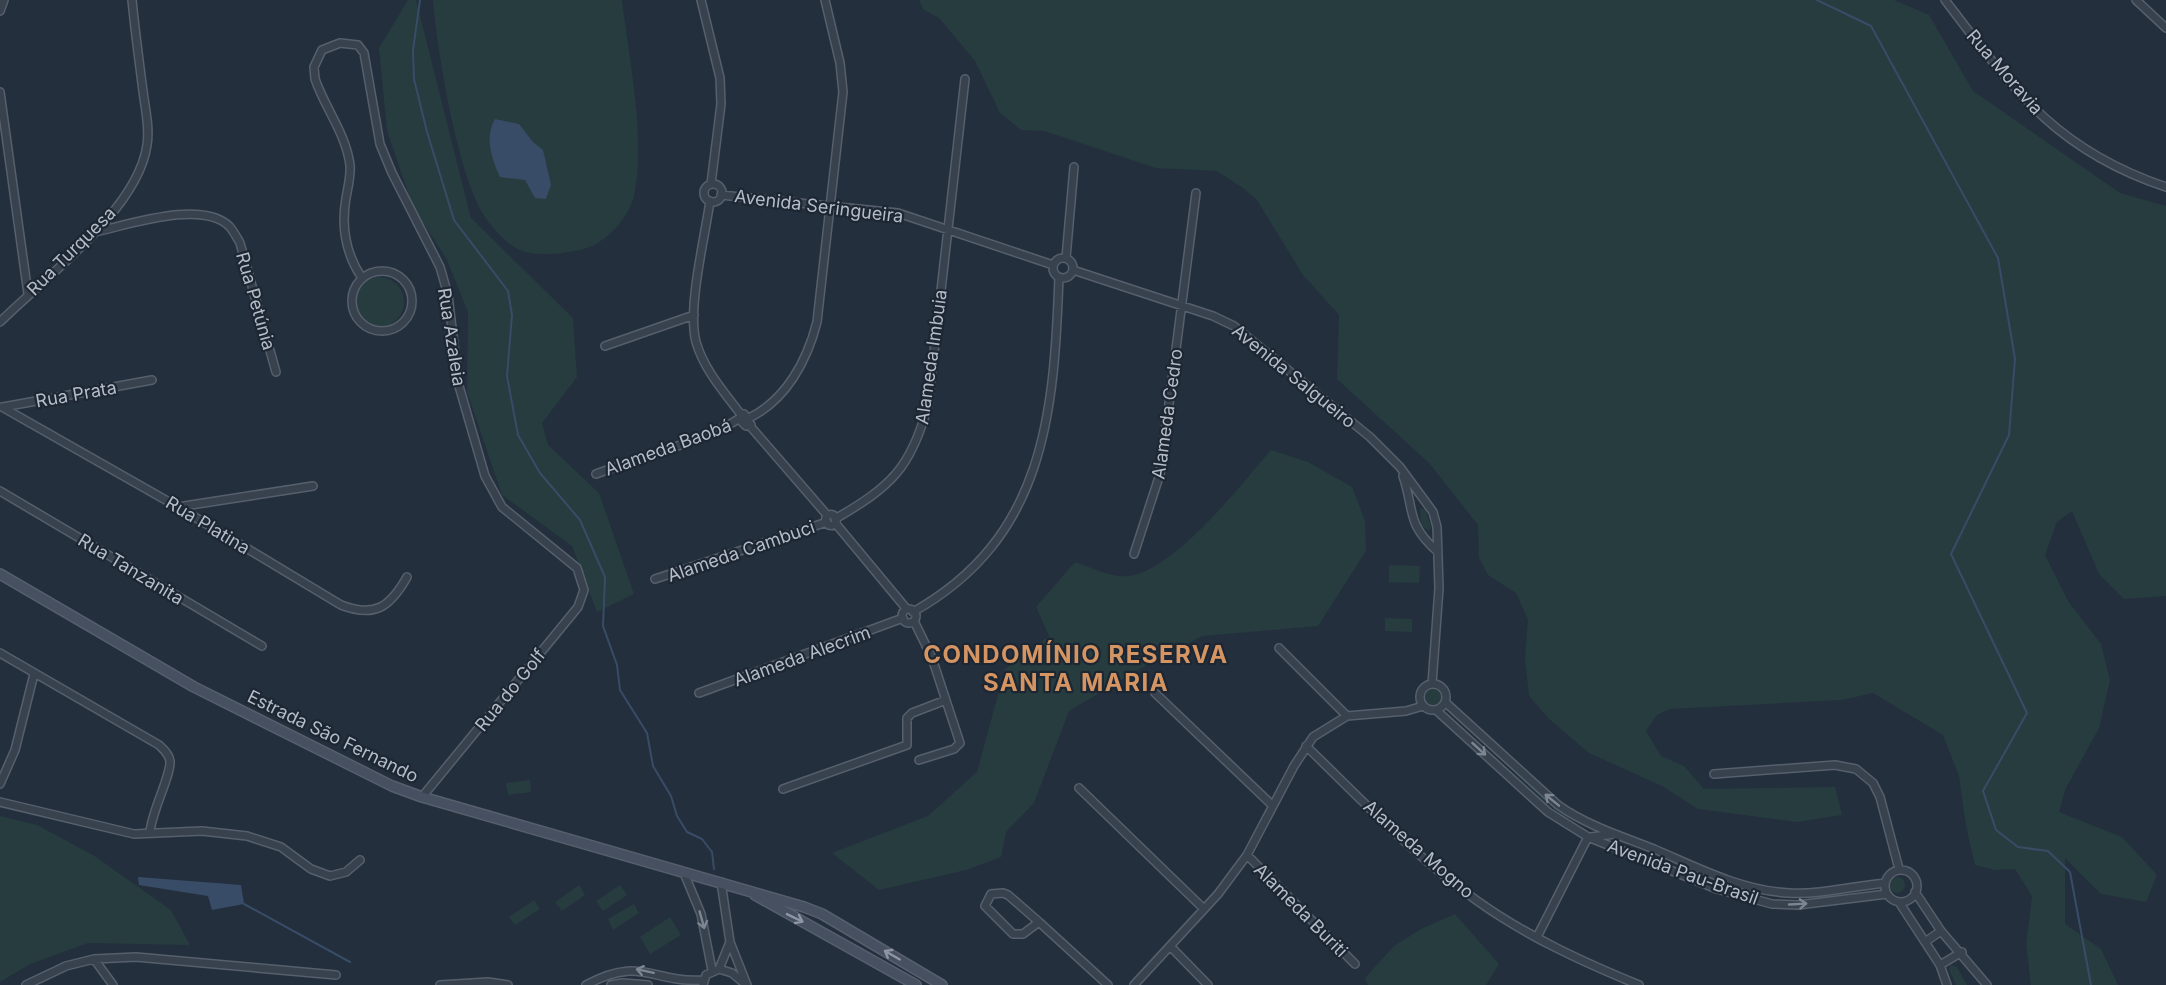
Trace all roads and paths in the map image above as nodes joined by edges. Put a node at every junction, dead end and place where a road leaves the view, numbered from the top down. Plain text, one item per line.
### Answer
1 (4, 0) edge
2 (132, 0) edge
3 (701, 0) edge
4 (825, 0) edge
5 (1945, 0) edge
6 (2136, 0) edge
7 (0, 11) edge
8 (2166, 28) edge
9 (965, 78) dead end
10 (0, 92) edge
11 (1074, 166) dead end
12 (711, 184) junction
13 (2166, 186) edge
14 (1196, 193) dead end
15 (721, 195) junction
16 (710, 201) junction
17 (829, 205) junction
18 (947, 229) junction
19 (95, 232) junction
20 (1066, 258) junction
21 (1053, 265) junction
22 (1073, 270) junction
23 (1059, 277) junction
24 (362, 278) junction
25 (28, 294) junction
26 (1181, 307) junction
27 (694, 315) junction
28 (0, 322) edge
29 (605, 346) dead end
30 (276, 372) dead end
31 (152, 380) dead end
32 (1, 407) edge
33 (745, 420) junction
34 (1400, 467) junction
35 (596, 474) dead end
36 (313, 486) dead end
37 (0, 491) edge
38 (1424, 501) junction
39 (178, 507) junction
40 (1411, 508) junction
41 (831, 520) junction
42 (1436, 535) junction
43 (1423, 539) junction
44 (1439, 553) junction
45 (1134, 554) dead end
46 (0, 574) edge
47 (582, 577) joint
48 (407, 578) dead end
49 (655, 579) dead end
50 (905, 607) junction
51 (913, 612) junction
52 (903, 618) junction
53 (915, 623) junction
54 (262, 646) dead end
55 (1279, 648) dead end
56 (0, 653) edge
57 (34, 674) junction
58 (1432, 684) junction
59 (699, 693) dead end
60 (1155, 693) dead end
61 (946, 700) junction
62 (1445, 702) junction
63 (1423, 706) junction
64 (1436, 710) junction
65 (1347, 716) junction
66 (1306, 746) junction
67 (919, 760) dead end
68 (1714, 774) dead end
69 (0, 784) edge
70 (1079, 788) dead end
71 (783, 789) dead end
72 (422, 797) junction
73 (0, 802) edge
74 (1273, 806) junction
75 (1572, 815) junction
76 (150, 832) junction
77 (1616, 834) junction
78 (1588, 837) junction
79 (1247, 855) junction
80 (360, 860) dead end
81 (1899, 869) junction
82 (684, 873) junction
83 (721, 882) junction
84 (1885, 883) junction
85 (745, 889) junction
86 (1915, 892) junction
87 (1887, 894) junction
88 (1899, 902) junction
89 (1204, 909) junction
90 (1039, 922) junction
91 (1941, 931) junction
92 (1537, 938) junction
93 (730, 942) junction
94 (1925, 942) junction
95 (1171, 947) junction
96 (1962, 952) junction
97 (94, 959) junction
98 (1355, 964) dead end
99 (1940, 965) junction
100 (716, 969) junction
101 (336, 975) dead end
102 (703, 982) edge
103 (27, 985) edge
104 (113, 985) edge
105 (440, 985) edge
106 (508, 985) edge
107 (586, 985) edge
108 (611, 985) edge
109 (648, 985) edge
110 (746, 985) edge
111 (916, 985) edge
112 (942, 985) edge
113 (1108, 985) edge
114 (1134, 985) edge
115 (1208, 985) edge
116 (1639, 985) edge
117 (1947, 985) edge
118 (1987, 985) edge

1 - 7 street
2 - 19 street, Rua Turquesa
3 - 12 street
4 - 17 street, Alameda Baobá
5 - 13 street, Rua Moravia
6 - 8 street
9 - 18 street, Alameda Imbuia
10 - 25 street
11 - 20 street
12 - 15 street
12 - 16 street
14 - 26 street, Alameda Cedro
15 - 16 street
15 - 17 street, Avenida Seringueira
16 - 27 street
17 - 18 street, Avenida Seringueira
17 - 33 street, Alameda Baobá
18 - 21 street, Avenida Seringueira
18 - 41 street, Alameda Imbuia
19 - 25 street, Rua Turquesa
19 - 30 street, Rua Petúnia
20 - 21 street
20 - 22 street
21 - 23 street
22 - 23 street
22 - 26 street, Avenida Salgueiro
23 - 51 street
24 - 24 street
24 - 47 street, Rua Azaleia
25 - 28 street, Rua Turquesa
26 - 34 street, Avenida Salgueiro
26 - 45 street, Alameda Cedro
27 - 29 street
27 - 33 street
31 - 32 street, Rua Prata
32 - 39 street, Rua Platina
33 - 35 street, Alameda Baobá
33 - 41 street
34 - 38 street, Avenida Salgueiro
34 - 40 street, Avenida Salgueiro
36 - 39 street
37 - 54 street, Rua Tanzanita
38 - 40 street
38 - 42 street, Avenida Salgueiro
39 - 48 street, Rua Platina
40 - 43 street, Avenida Salgueiro
41 - 49 street, Alameda Cambuci
41 - 50 street
42 - 43 street
42 - 44 street, Avenida Salgueiro
43 - 44 street, Avenida Salgueiro
44 - 58 street
46 - 72 main road, Estrada São Fernando
47 - 72 street, Rua do Golf
50 - 51 street
50 - 52 street
51 - 53 street
52 - 53 street
52 - 59 street, Alameda Alecrim
53 - 61 street
55 - 65 street
56 - 57 street
57 - 69 street
57 - 76 street
58 - 62 street, Avenida Pau-Brasil
58 - 63 street
60 - 74 street
61 - 67 street
61 - 71 street
62 - 64 street
75 -> 62 street, Avenida Pau-Brasil
63 - 64 street, Avenida Pau-Brasil
63 - 65 street
64 -> 78 street, Avenida Pau-Brasil
65 - 66 street
66 - 74 street
66 - 92 street, Alameda Mogno
68 - 81 street
70 - 89 street
72 - 82 main road, Estrada São Fernando
73 - 76 street
74 - 79 street
75 - 77 street, Avenida Pau-Brasil
75 - 78 street, Avenida Pau-Brasil
76 - 80 street
77 - 78 street, Avenida Pau-Brasil
77 - 84 street, Avenida Pau-Brasil
78 -> 87 street, Avenida Pau-Brasil
78 - 92 street
79 - 89 street
79 - 98 street, Alameda Buriti
81 - 84 street
81 - 86 street
82 - 83 main road, Estrada São Fernando
82 -> 100 street
83 - 85 main road, Estrada São Fernando
83 - 93 street
84 - 87 street
85 -> 111 main road, Estrada São Fernando
112 -> 85 main road, Estrada São Fernando
86 - 88 street
86 - 91 street
87 - 88 street
88 - 94 street
89 - 95 street
90 - 90 street
90 - 113 street
91 - 94 street
91 - 96 street
92 - 116 street, Alameda Mogno
93 - 100 street
93 - 110 street
94 - 99 street
95 - 114 street
95 - 115 street
96 - 99 street
96 - 118 street
97 - 101 street
97 - 103 street
97 - 104 street
99 - 117 street
100 - 102 street
100 - 110 street
102 -> 107 street
105 - 106 street
108 - 109 street

